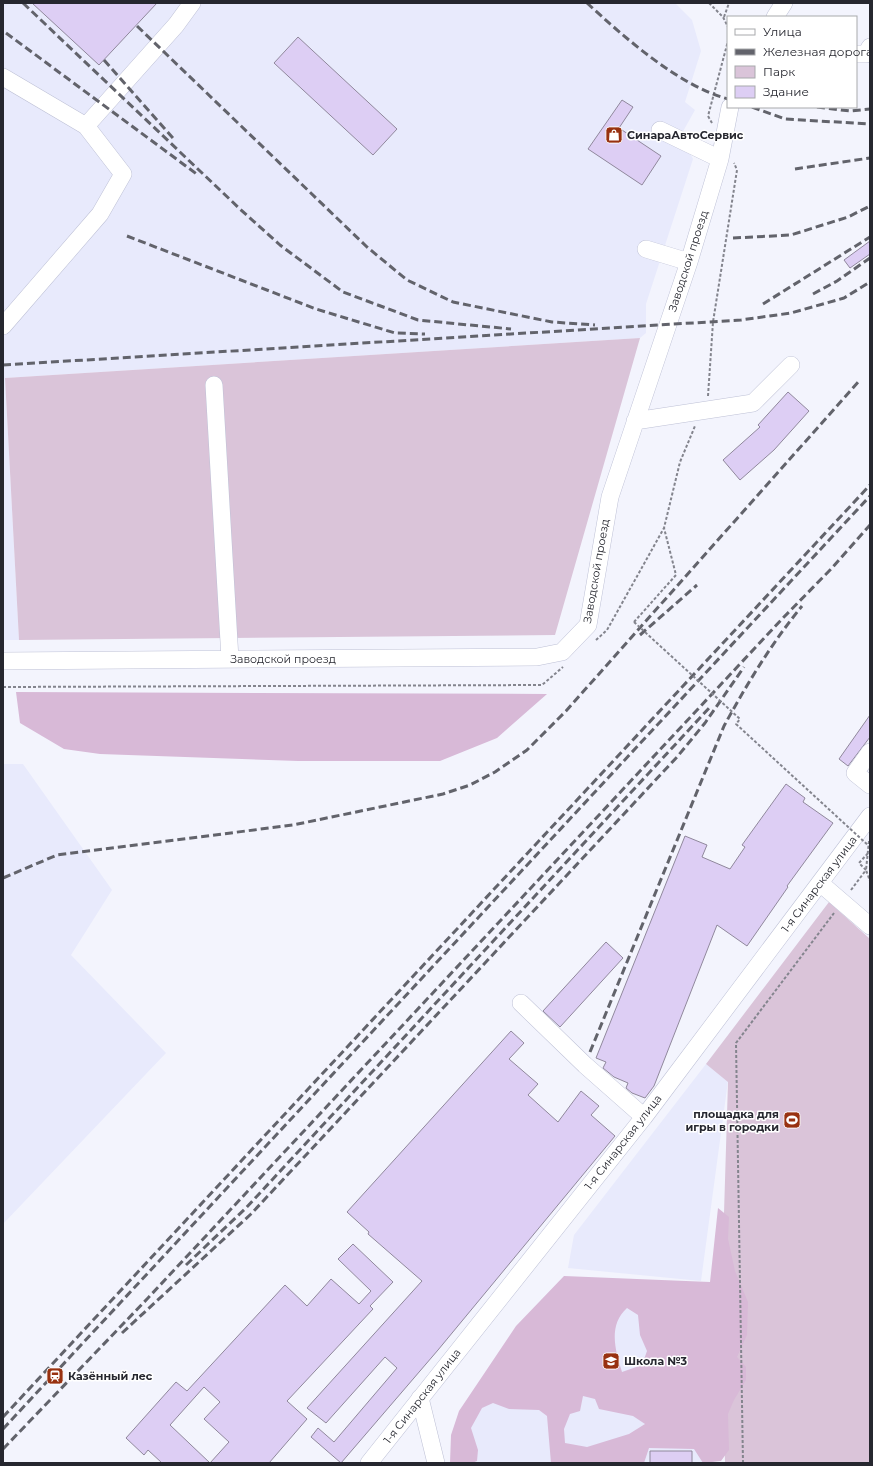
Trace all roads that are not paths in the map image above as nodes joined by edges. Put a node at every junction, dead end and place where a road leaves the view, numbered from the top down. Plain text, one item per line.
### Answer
1 (192, 3) edge
2 (784, 3) edge
3 (776, 16) edge
4 (870, 46) edge
5 (857, 54) edge
6 (3, 78) edge
7 (730, 108) edge
8 (86, 126) junction
9 (660, 130) dead end
10 (722, 152) junction
11 (646, 249) dead end
12 (689, 262) junction
13 (3, 326) edge
14 (792, 365) dead end
15 (214, 385) dead end
16 (635, 421) junction
17 (230, 659) junction
18 (3, 661) edge
19 (870, 752) edge
20 (870, 785) edge
21 (870, 816) edge
22 (820, 883) junction
23 (870, 926) edge
24 (521, 1003) dead end
25 (644, 1117) junction
26 (420, 1398) junction
27 (369, 1463) edge
28 (436, 1463) edge

1 - 8 street
2 - 3 street
4 - 5 street
6 - 8 street
7 - 10 street, Заводской проезд
8 - 13 street
9 - 10 street
10 - 12 street, Заводской проезд
11 - 12 street
12 - 16 street, Заводской проезд
14 - 16 street
15 - 17 street
16 - 17 street, Заводской проезд
17 - 18 street, Заводской проезд
19 - 20 street
21 - 22 street, 1-я Синарская улица
22 - 23 street
22 - 25 street, 1-я Синарская улица
24 - 25 street
25 - 26 street, 1-я Синарская улица
26 - 27 street, 1-я Синарская улица
26 - 28 street

